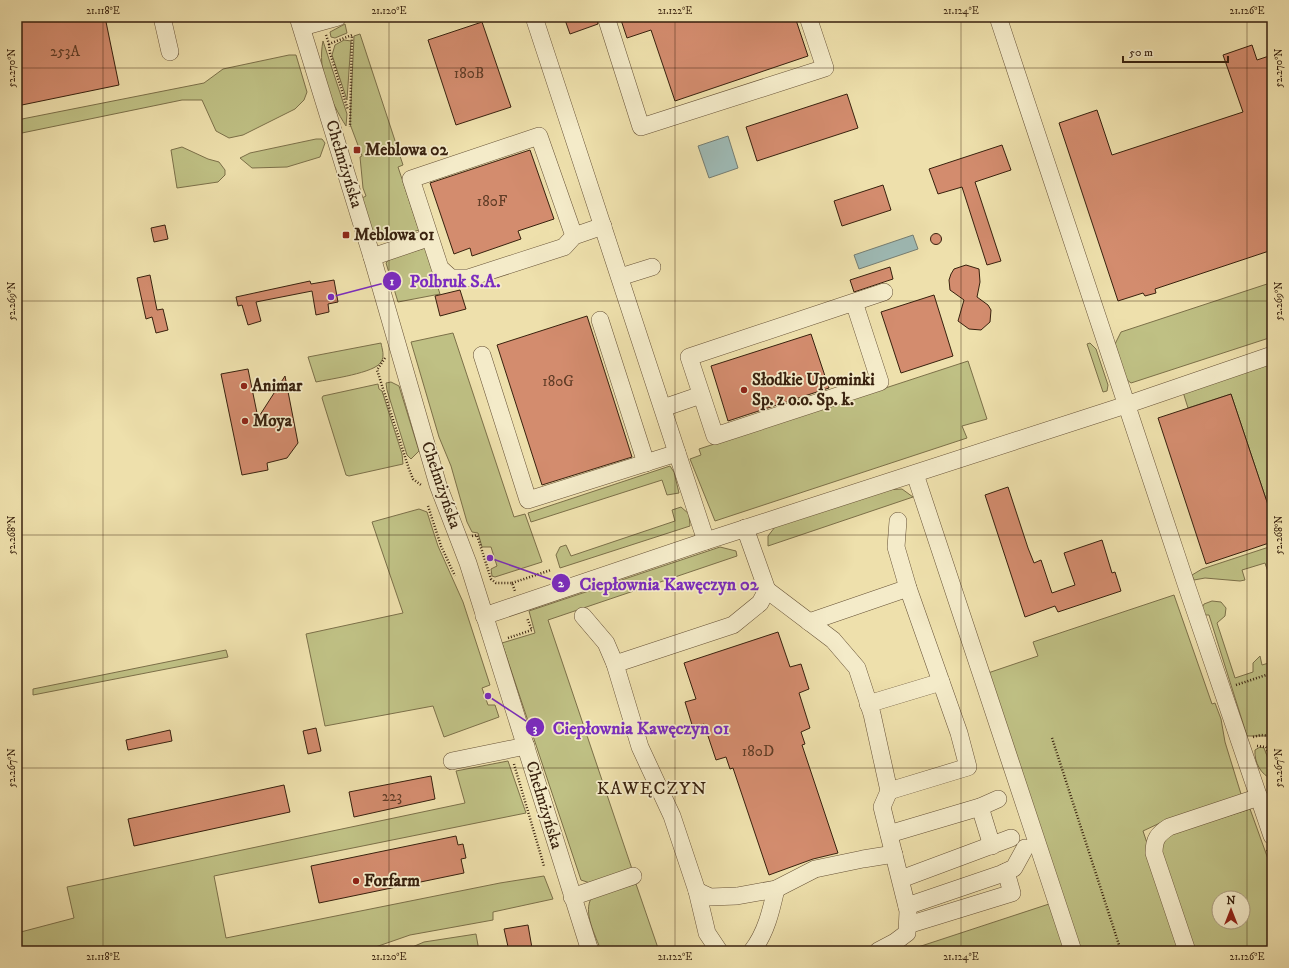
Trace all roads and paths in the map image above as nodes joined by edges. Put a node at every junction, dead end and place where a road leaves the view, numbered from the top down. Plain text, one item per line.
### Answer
1 (162, 17) edge
2 (338, 17) edge
3 (534, 17) edge
4 (606, 17) edge
5 (808, 17) edge
6 (998, 17) edge
7 (300, 22) edge
8 (329, 44) dead end
9 (170, 52) dead end
10 (349, 113) dead end
11 (603, 226) junction
12 (574, 236) junction
13 (422, 240) dead end
14 (372, 257) junction
15 (652, 267) dead end
16 (620, 278) junction
17 (884, 292) dead end
18 (854, 302) junction
19 (600, 320) dead end
20 (482, 355) dead end
21 (1272, 356) edge
22 (701, 395) junction
23 (1126, 405) junction
24 (662, 408) junction
25 (677, 453) junction
26 (646, 463) junction
27 (915, 474) junction
28 (898, 521) dead end
29 (745, 528) junction
30 (460, 540) junction
31 (706, 541) junction
32 (551, 570) dead end
33 (512, 583) junction
34 (908, 588) junction
35 (767, 590) junction
36 (520, 604) junction
37 (484, 616) junction
38 (582, 616) dead end
39 (809, 622) junction
40 (505, 639) dead end
41 (615, 664) junction
42 (1272, 673) edge
43 (941, 682) junction
44 (1232, 686) dead end
45 (868, 704) junction
46 (1052, 738) dead end
47 (526, 746) junction
48 (452, 762) dead end
49 (889, 791) junction
50 (1259, 797) junction
51 (998, 799) dead end
52 (980, 807) junction
53 (889, 834) junction
54 (1272, 836) edge
55 (1011, 838) dead end
56 (992, 846) junction
57 (1025, 848) dead end
58 (894, 854) junction
59 (1006, 872) junction
60 (633, 876) dead end
61 (901, 879) junction
62 (776, 889) junction
63 (697, 891) junction
64 (572, 896) junction
65 (907, 906) junction
66 (908, 925) junction
67 (715, 948) edge
68 (590, 951) edge
69 (752, 951) edge
70 (878, 951) edge
71 (1073, 951) edge
72 (1121, 951) edge
73 (1187, 951) edge

1 - 9 street
2 - 7 street
3 - 11 street
4 - 5 street
6 - 23 street
7 - 14 street, Chełmżyńska
8 - 10 path
11 - 12 street
11 - 16 street
12 - 12 street
13 - 14 street
14 - 30 street, Chełmżyńska
15 - 16 street
16 - 24 street
17 - 18 street
18 - 22 street
18 - 22 street
19 - 26 street
20 - 26 street
21 - 23 street
22 - 24 street
23 - 27 street
23 - 50 street
24 - 25 street
25 - 26 street
25 - 31 street
27 - 29 street
27 - 71 street
28 - 34 street
29 - 31 street
29 - 35 street
30 - 33 path
30 - 37 street, Chełmżyńska
31 - 36 street
32 - 33 path
33 - 36 path
34 - 39 street
34 - 43 street
35 - 39 street
35 - 41 street
36 - 37 street
36 - 40 path
37 - 47 street, Chełmżyńska
38 - 41 street
39 - 45 street
41 - 63 street
42 - 44 path
43 - 45 street
43 - 49 street
45 - 49 street
46 - 72 path
47 - 48 street
47 - 64 street, Chełmżyńska
49 - 53 street
50 - 54 street
50 - 73 street
51 - 52 street
52 - 53 street
52 - 56 street
53 - 58 street
55 - 56 street
56 - 61 street
57 - 59 street
58 - 61 street
58 - 62 street
59 - 65 street
59 - 66 street
60 - 64 street
61 - 65 street
62 - 63 street
62 - 69 street
63 - 67 street
64 - 68 street, Chełmżyńska
65 - 66 street
66 - 70 street

